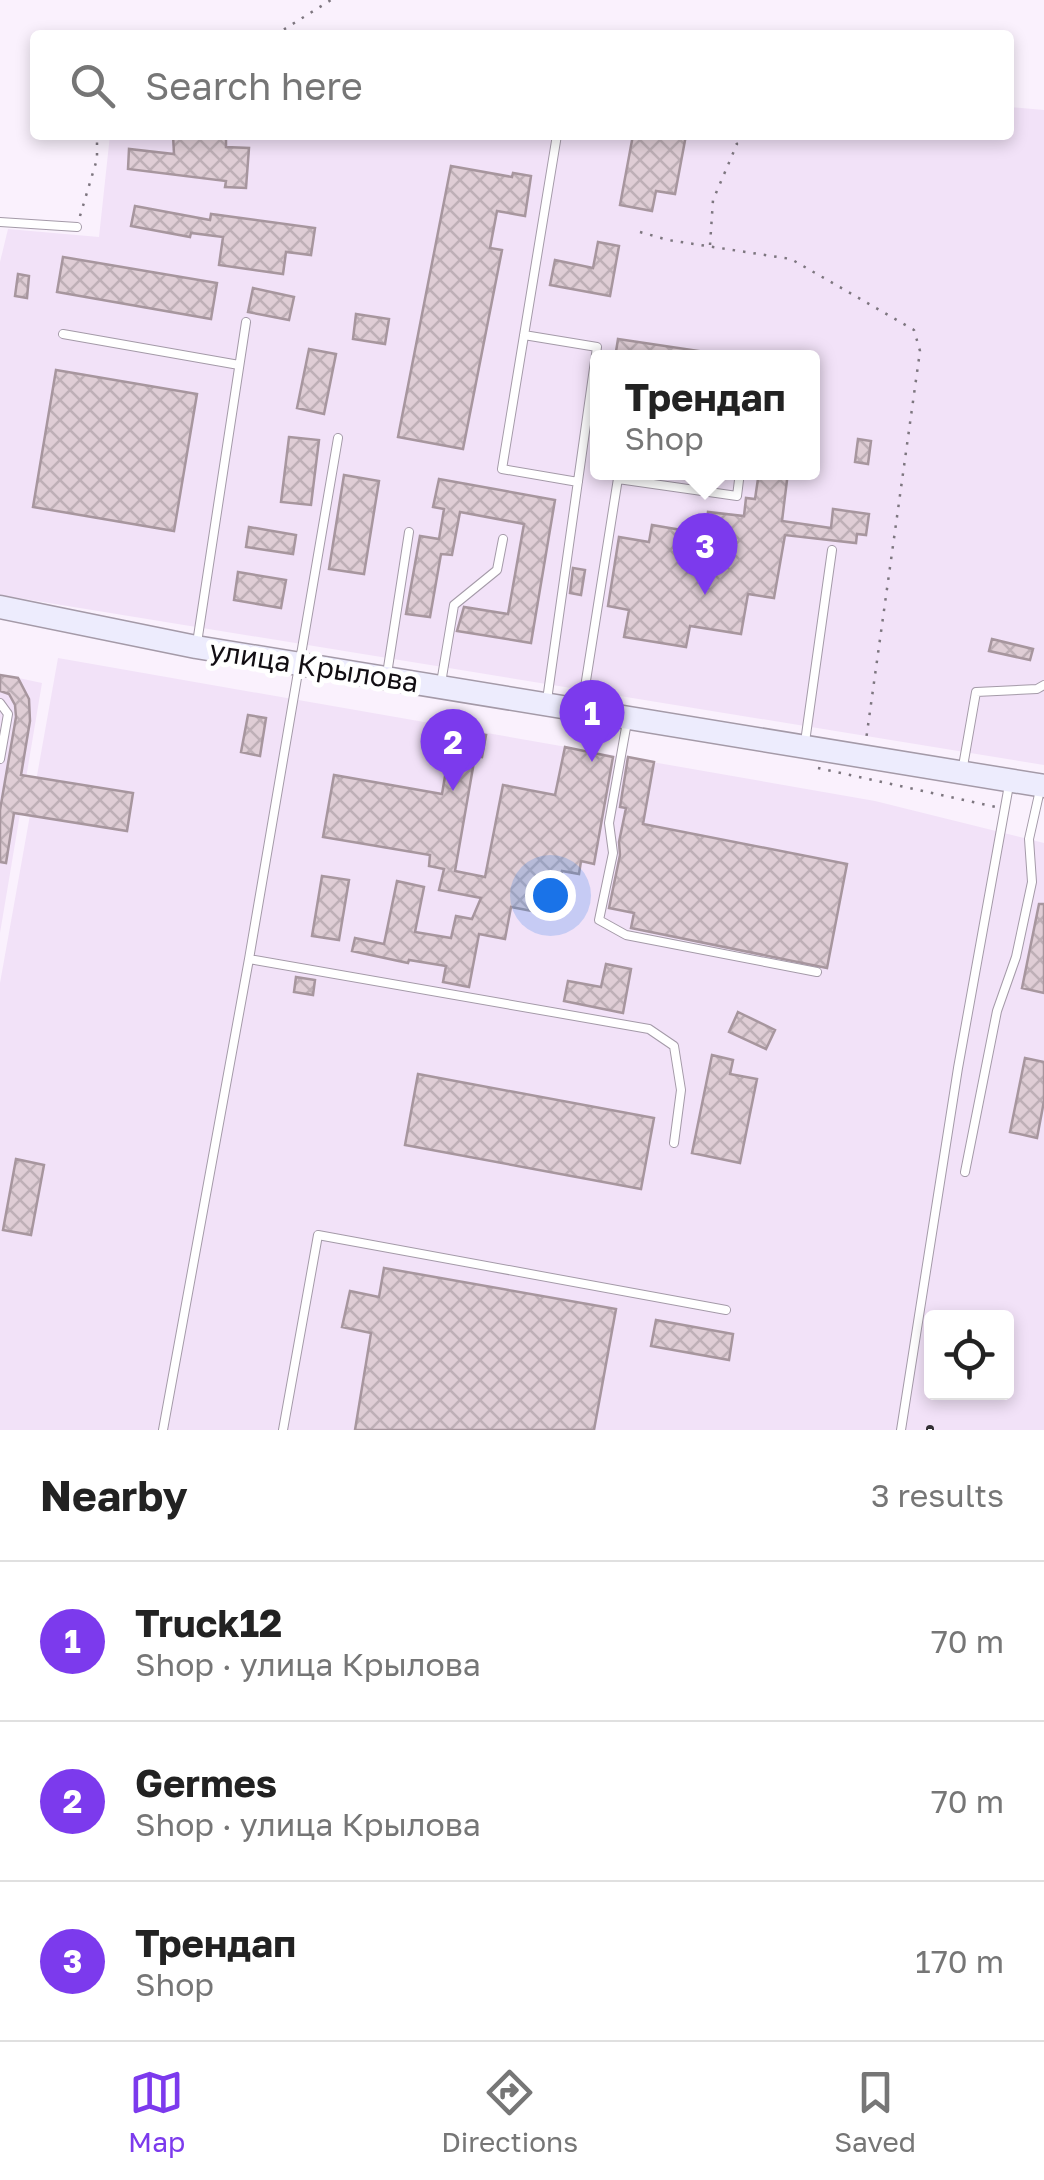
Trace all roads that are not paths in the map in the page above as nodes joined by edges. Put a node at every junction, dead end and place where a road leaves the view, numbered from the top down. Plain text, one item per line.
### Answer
1 (556, 140) edge
2 (0, 222) edge
3 (77, 227) road end
4 (246, 322) dead end
5 (63, 334) dead end
6 (524, 335) junction
7 (597, 350) edge
8 (239, 366) junction
9 (590, 397) edge
10 (338, 438) dead end
11 (617, 480) edge
12 (642, 480) edge
13 (739, 480) edge
14 (578, 482) junction
15 (409, 532) dead end
16 (503, 539) dead end
17 (832, 550) dead end
18 (0, 607) edge
19 (196, 647) junction
20 (300, 664) junction
21 (386, 678) junction
22 (1044, 685) edge
23 (440, 687) junction
24 (0, 704) edge
25 (546, 704) junction
26 (581, 710) junction
27 (628, 718) junction
28 (803, 756) junction
29 (0, 759) edge
30 (962, 772) junction
31 (1010, 780) junction
32 (1042, 786) edge
33 (248, 958) junction
34 (818, 972) dead end
35 (674, 1143) dead end
36 (965, 1172) dead end
37 (726, 1310) dead end
38 (162, 1430) edge
39 (283, 1430) edge
40 (900, 1430) edge

1 - 6 lane
2 - 3 lane
4 - 8 lane
5 - 8 lane
6 - 7 lane
6 - 14 lane
8 - 19 lane
9 - 14 lane
10 - 20 lane
11 - 26 lane
12 - 13 lane
14 - 25 lane
15 - 21 lane
16 - 23 lane
17 - 28 lane
18 - 19 street, улица Крылова
19 - 20 street, улица Крылова
20 - 21 street, улица Крылова
20 - 33 lane
21 - 23 street, улица Крылова
22 - 30 lane
23 - 25 street, улица Крылова
24 - 29 lane
25 - 26 street, улица Крылова
26 - 27 street, улица Крылова
27 - 28 street, улица Крылова
27 - 34 lane
28 - 30 street, улица Крылова
30 - 31 street, улица Крылова
31 - 32 street, улица Крылова
31 - 40 lane
32 - 36 lane
33 - 35 lane
33 - 38 lane
37 - 39 lane

